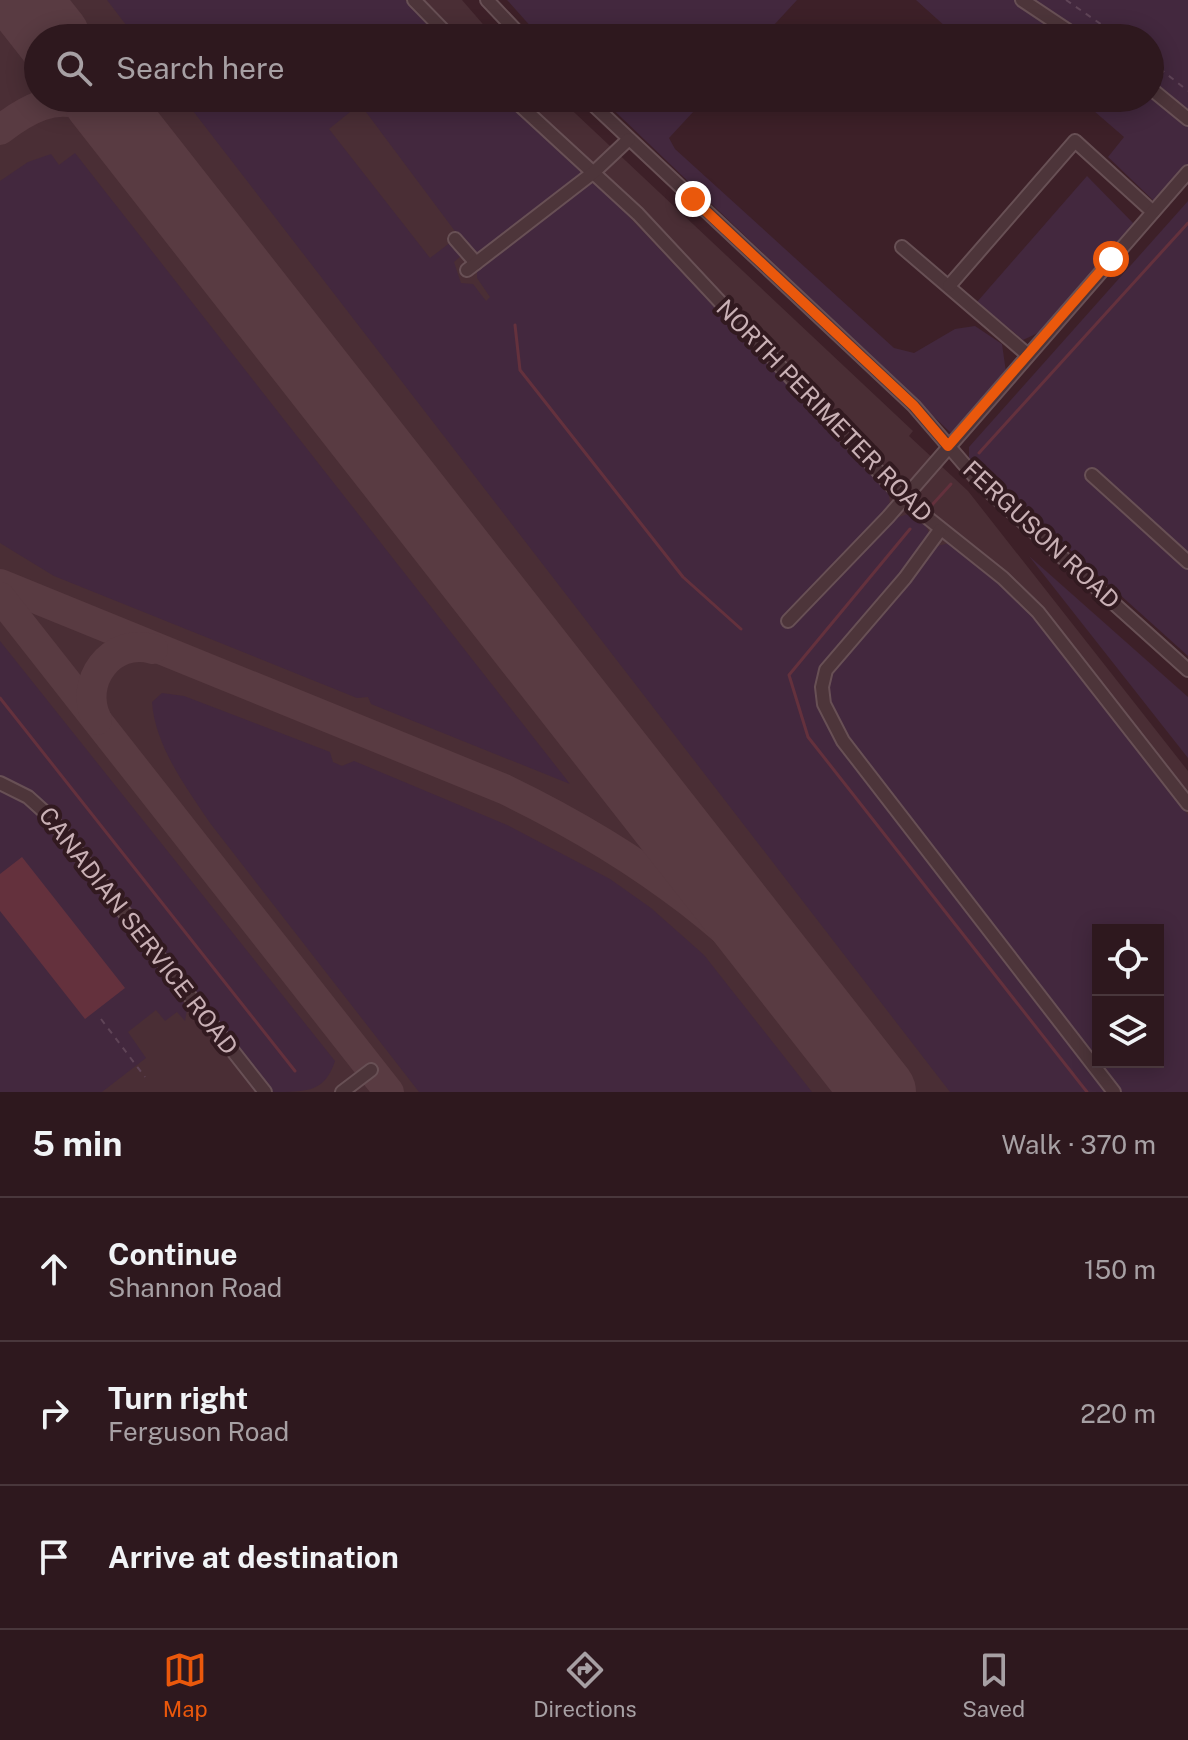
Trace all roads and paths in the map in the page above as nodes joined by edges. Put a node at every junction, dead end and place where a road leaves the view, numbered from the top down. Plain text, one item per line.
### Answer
1 (414, 0) edge
2 (487, 0) edge
3 (1022, 0) edge
4 (1066, 0) edge
5 (437, 24) edge
6 (510, 24) edge
7 (1058, 24) edge
8 (1101, 24) edge
9 (1164, 72) edge
10 (1188, 91) edge
11 (1164, 99) edge
12 (528, 112) edge
13 (601, 112) edge
14 (1188, 119) edge
15 (629, 139) junction
16 (594, 172) junction
17 (1188, 172) edge
18 (1153, 212) junction
19 (455, 239) dead end
20 (902, 247) dead end
21 (949, 286) junction
22 (1028, 355) junction
23 (948, 446) junction
24 (1092, 475) dead end
25 (904, 499) junction
26 (940, 530) junction
27 (1188, 562) edge
28 (788, 621) dead end
29 (1188, 670) edge
30 (0, 783) edge
31 (1188, 804) edge
32 (101, 1019) dead end
33 (371, 1070) dead end
34 (145, 1077) dead end
35 (265, 1092) edge
36 (342, 1092) edge
37 (1114, 1092) edge

1 - 5 street
2 - 6 street
3 - 7 street
4 - 8 path
9 - 10 path
11 - 14 street
12 - 16 street, NORTH PERIMETER ROAD
13 - 15 street, FERGUSON ROAD
15 - 16 street
15 - 23 street, FERGUSON ROAD
16 - 19 street
16 - 25 street, NORTH PERIMETER ROAD
17 - 18 street
18 - 21 street
18 - 22 street
20 - 21 street
21 - 22 street
22 - 23 street
23 - 25 street
23 - 29 street, FERGUSON ROAD
24 - 27 street
25 - 26 street, NORTH PERIMETER ROAD
25 - 28 street
26 - 31 street, NORTH PERIMETER ROAD
26 - 37 street
30 - 35 street, CANADIAN SERVICE ROAD
32 - 34 path
33 - 36 street

